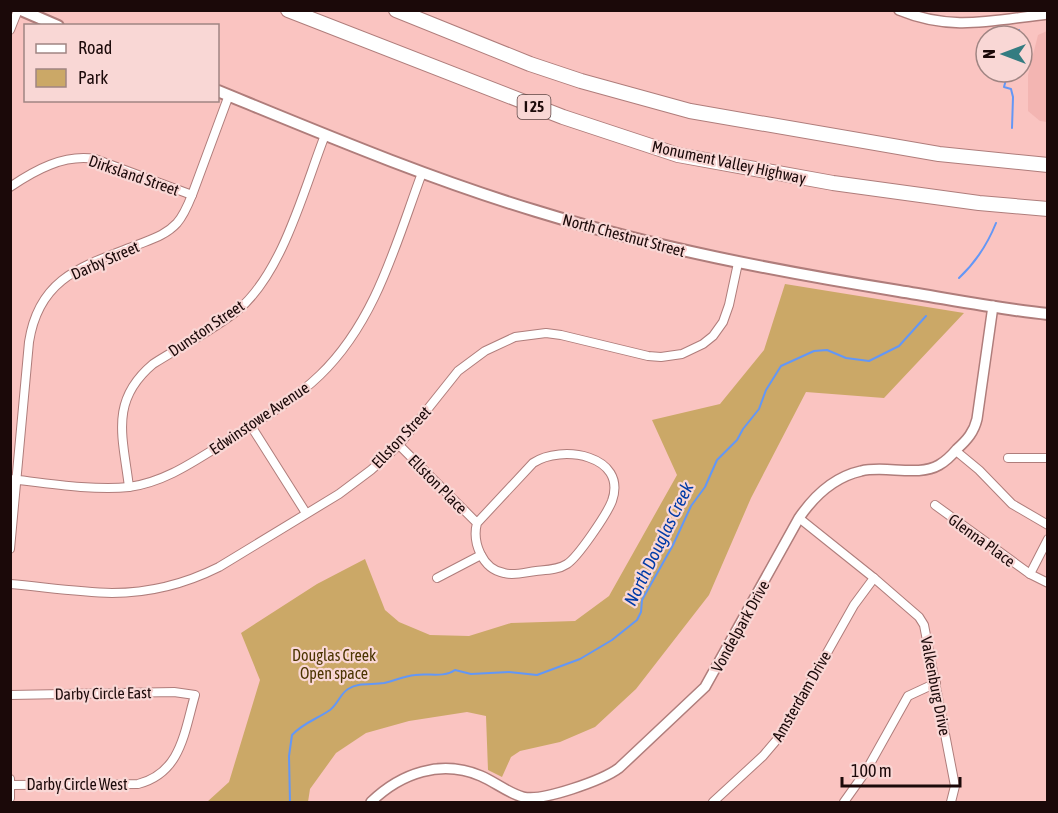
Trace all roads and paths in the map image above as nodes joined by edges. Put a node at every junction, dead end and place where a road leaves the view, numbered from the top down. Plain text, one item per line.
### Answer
1 (20, 10) edge
2 (288, 10) edge
3 (396, 10) edge
4 (899, 10) edge
5 (1047, 14) edge
6 (53, 24) edge
7 (10, 30) edge
8 (219, 91) edge
9 (229, 95) junction
10 (325, 135) junction
11 (1047, 165) edge
12 (422, 173) junction
13 (10, 187) edge
14 (192, 195) junction
15 (1047, 209) edge
16 (738, 263) junction
17 (993, 306) junction
18 (1047, 314) edge
19 (251, 426) junction
20 (399, 445) junction
21 (956, 451) junction
22 (1008, 458) dead end
23 (1047, 458) edge
24 (14, 480) edge
25 (129, 487) junction
26 (935, 506) dead end
27 (306, 513) junction
28 (799, 518) junction
29 (477, 523) junction
30 (1047, 525) edge
31 (1047, 538) edge
32 (10, 549) edge
33 (481, 555) junction
34 (1030, 574) junction
35 (437, 578) dead end
36 (874, 578) junction
37 (1047, 583) edge
38 (10, 584) edge
39 (936, 683) junction
40 (10, 695) edge
41 (195, 695) joint
42 (10, 779) edge
43 (11, 785) edge
44 (10, 798) edge
45 (541, 800) edge
46 (371, 802) edge
47 (713, 802) edge
48 (844, 802) edge
49 (951, 802) edge

1 - 6 main road
1 - 7 street
2 - 15 highway, Monument Valley Highway / I 25
3 - 11 highway, I 25
4 - 5 street
8 - 9 main road, North Chestnut Street
9 - 10 main road, North Chestnut Street
9 - 14 street, Darby Street
10 - 12 main road, North Chestnut Street
10 - 25 street, Dunston Street
12 - 16 main road, North Chestnut Street
12 - 19 street, Edwinstowe Avenue
13 - 14 street, Dirksland Street
14 - 24 street, Darby Street
16 - 17 main road, North Chestnut Street
16 - 20 street, Ellston Street
17 - 18 main road, North Chestnut Street
17 - 21 street, Vondelpark Drive
19 - 25 street, Edwinstowe Avenue
19 - 27 street
20 - 27 street, Ellston Street
20 - 29 street, Ellston Place
21 - 28 street, Vondelpark Drive
21 - 30 street
22 - 23 street
24 - 25 street, Edwinstowe Avenue
24 - 32 street, Darby Street
26 - 34 street, Glenna Place
27 - 38 street, Ellston Street
28 - 36 street, Valkenburg Drive
28 - 45 street, Vondelpark Drive
29 - 33 street, Ellston Place
29 - 33 street, Ellston Place
31 - 34 street, Glenna Place
33 - 35 street
34 - 37 street, Glenna Place
36 - 39 street, Valkenburg Drive
36 - 47 street, Amsterdam Drive
39 - 48 street
39 - 49 street, Valkenburg Drive
40 - 41 street, Darby Circle East
41 - 43 street, Darby Circle West
42 - 43 street
43 - 44 street
45 - 46 street, Vondelpark Drive

